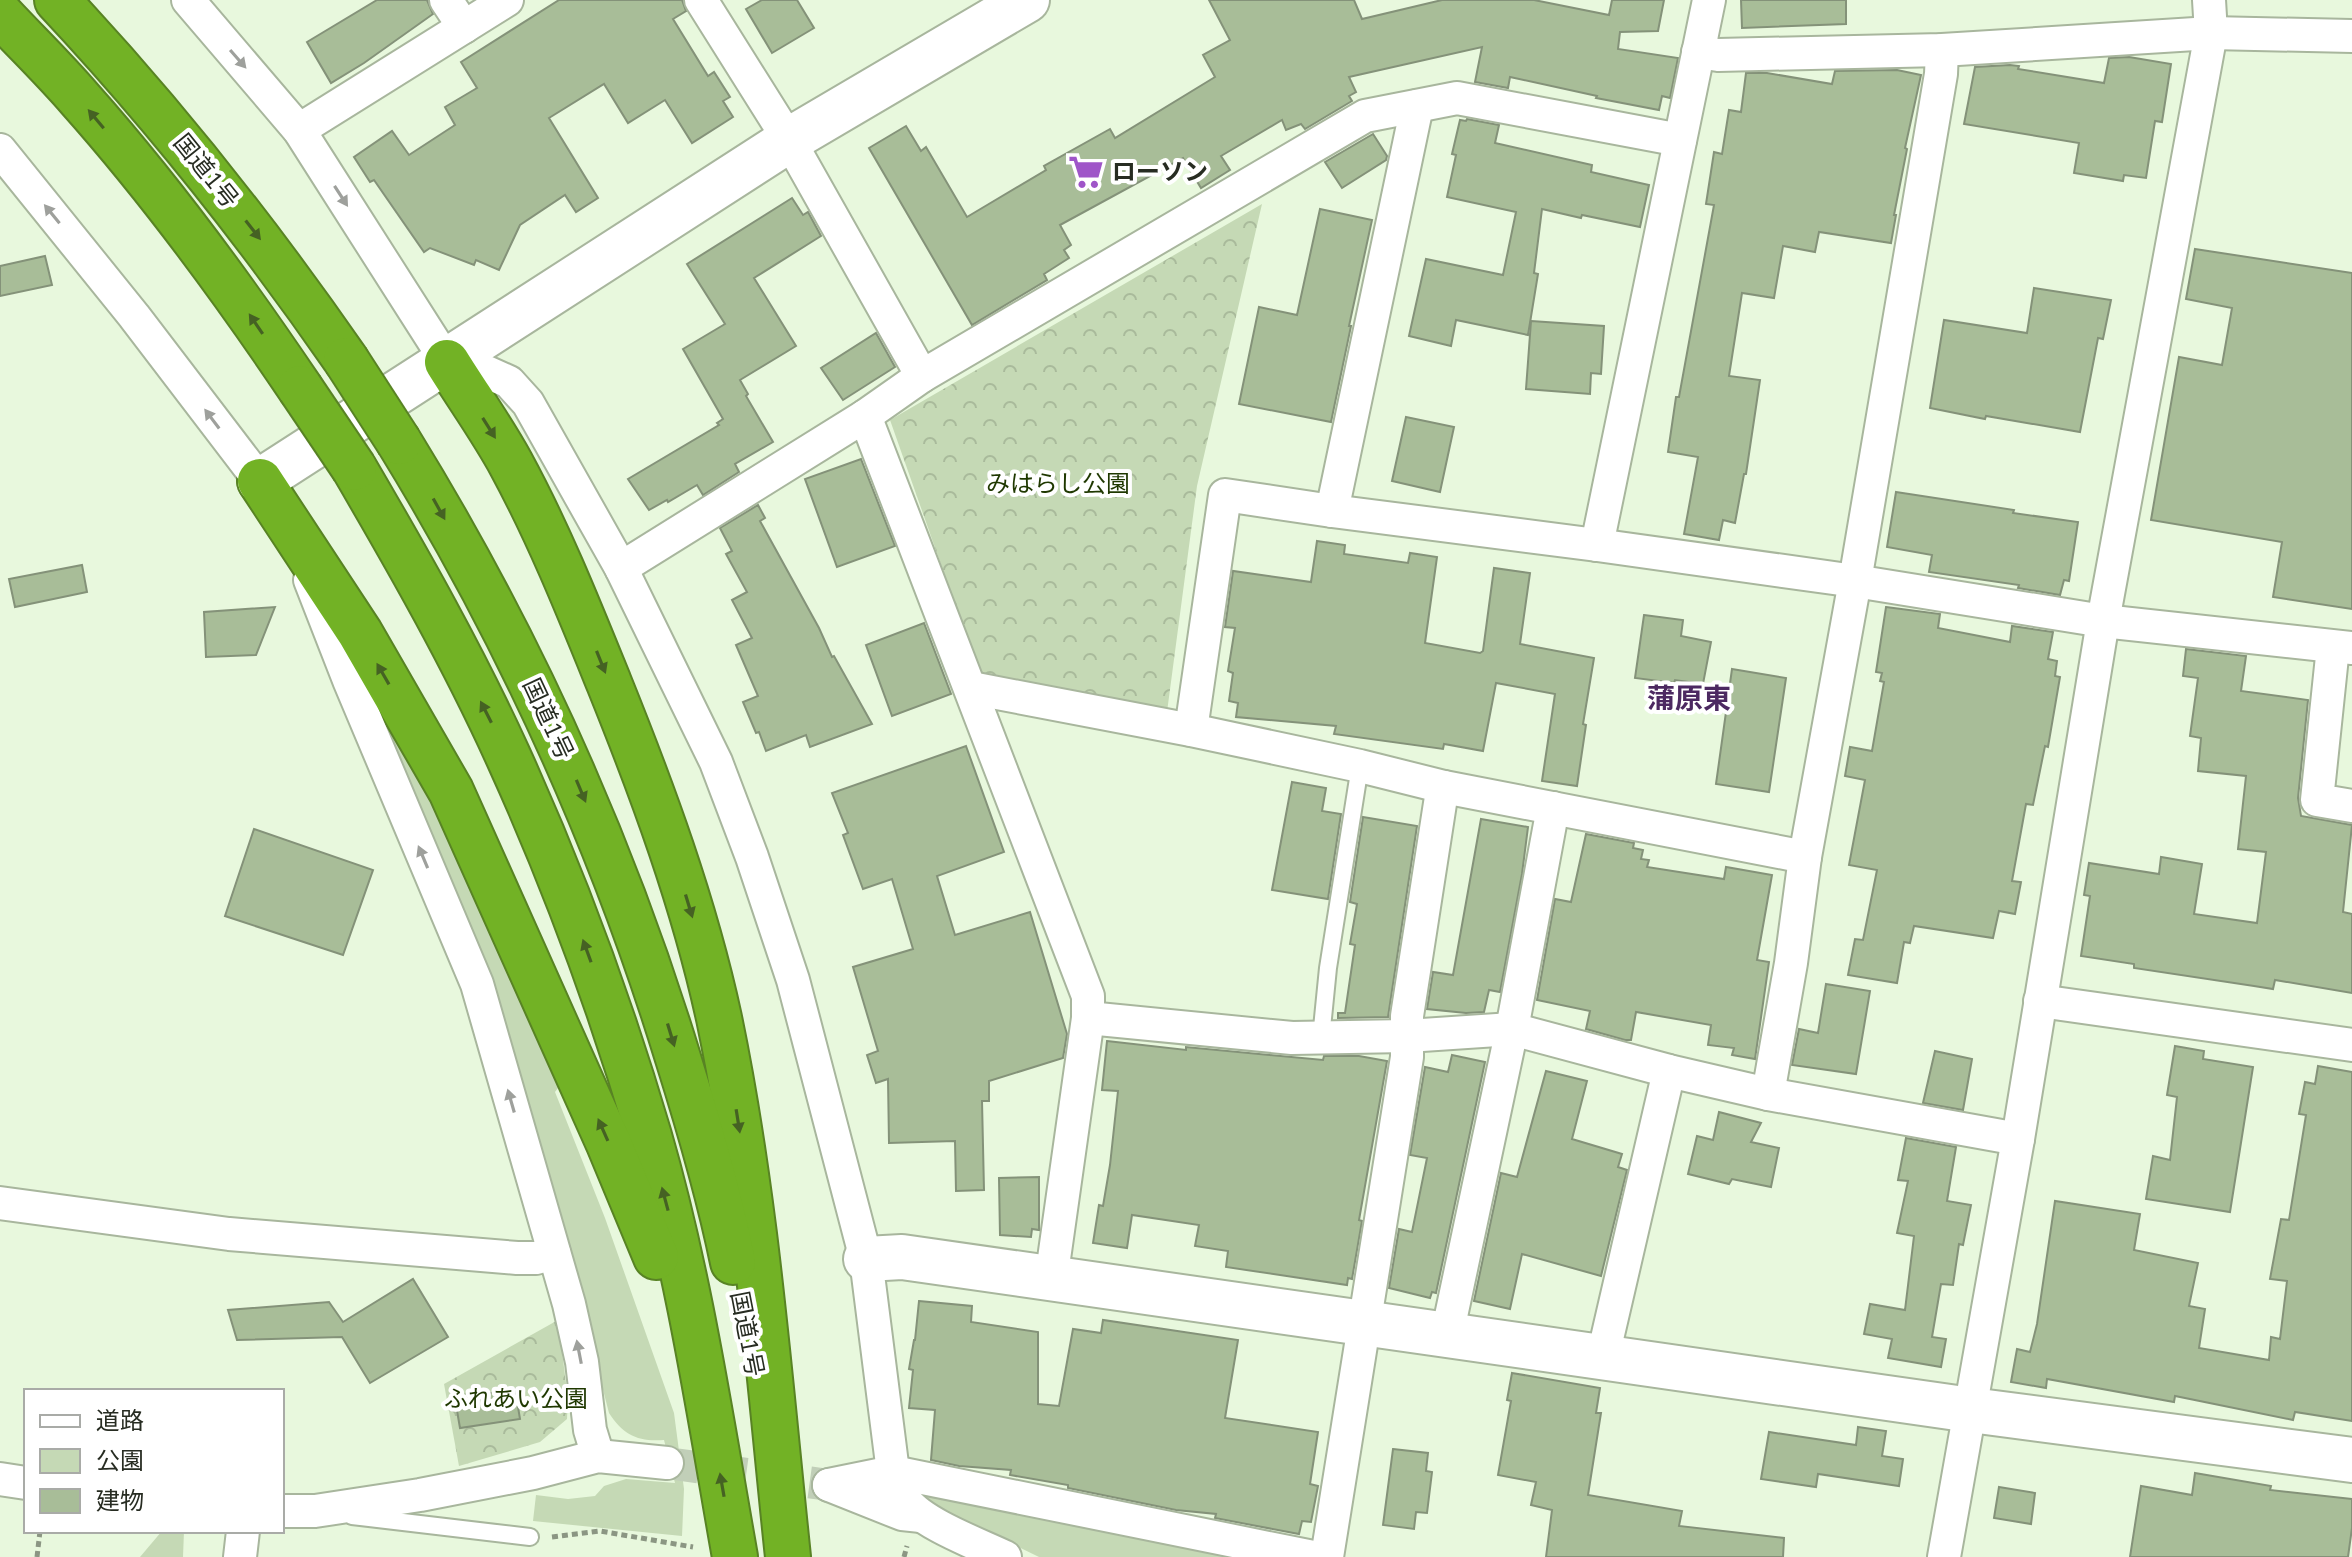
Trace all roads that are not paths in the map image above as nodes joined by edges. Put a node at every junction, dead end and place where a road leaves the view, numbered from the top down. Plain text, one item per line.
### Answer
1 (57, 0) edge
2 (188, 0) edge
3 (446, 0) edge
4 (507, 0) edge
5 (701, 0) edge
6 (1027, 0) edge
7 (1709, 0) edge
8 (2209, 0) edge
9 (0, 14) edge
10 (464, 27) junction
11 (2211, 33) junction
12 (2352, 36) edge
13 (1942, 50) junction
14 (1698, 52) junction
15 (1417, 106) junction
16 (299, 130) junction
17 (789, 140) junction
18 (1680, 140) junction
19 (0, 150) edge
20 (447, 362) junction
21 (922, 376) junction
22 (865, 416) junction
23 (260, 481) junction
24 (1332, 511) junction
25 (288, 521) junction
26 (1597, 545) junction
27 (621, 568) junction
28 (1855, 581) junction
29 (2103, 621) junction
30 (2343, 648) edge
31 (971, 688) junction
32 (1191, 730) junction
33 (1360, 766) junction
34 (1444, 787) junction
35 (2352, 806) edge
36 (1553, 808) junction
37 (1805, 857) junction
38 (2040, 1001) junction
39 (1088, 1018) junction
40 (1512, 1029) junction
41 (1407, 1036) junction
42 (1321, 1038) junction
43 (2352, 1045) edge
44 (1669, 1071) junction
45 (1768, 1094) junction
46 (2018, 1139) junction
47 (0, 1203) edge
48 (554, 1253) junction
49 (866, 1259) junction
50 (1051, 1280) junction
51 (1363, 1324) junction
52 (1447, 1335) junction
53 (1603, 1356) junction
54 (1971, 1410) junction
55 (710, 1412) junction
56 (598, 1456) junction
57 (2352, 1460) edge
58 (667, 1463) tunnel mouth
59 (893, 1472) junction
60 (0, 1479) edge
61 (24, 1483) edge
62 (284, 1511) edge
63 (315, 1511) junction
64 (921, 1516) junction
65 (243, 1533) edge
66 (530, 1537) road end
67 (240, 1557) edge
68 (735, 1557) edge
69 (787, 1557) edge
70 (1005, 1557) edge
71 (1313, 1557) edge
72 (1327, 1557) edge
73 (1944, 1557) edge

1 -> 69 highway, 国道1号, bridge
2 -> 16 street
3 - 10 street
4 - 10 street
5 - 17 street
6 - 17 street
7 - 14 street
8 - 11 street
55 -> 9 highway, bridge
10 - 16 street
11 - 12 street
11 - 13 street
11 - 29 street
13 - 14 street
13 - 28 street
14 - 18 street
15 - 18 street
15 - 21 street
15 - 24 street
16 -> 20 street
17 - 20 street
17 - 21 street
18 - 26 street
23 -> 19 street
20 - 23 street
20 - 27 street
20 -> 69 highway
21 - 22 street
22 - 27 street
22 - 31 street
23 - 25 highway
24 - 26 street
24 - 32 street
48 -> 25 street
55 -> 25 highway
26 - 28 street
27 - 49 street
28 - 29 street
28 - 37 street
29 - 30 street
29 - 38 street
30 - 35 street
31 - 32 street
31 - 39 street
32 - 33 street
33 - 34 street
33 - 42 lane
34 - 36 street
34 - 41 street
36 - 37 street
36 - 40 street
37 - 45 street
38 - 43 street
38 - 46 street
39 - 42 street
39 - 50 street
40 - 41 street
40 - 44 street
40 - 52 street
41 - 42 street
41 - 51 street
44 - 45 street
44 - 53 street
45 - 46 street
46 - 54 street
47 - 48 street
56 -> 48 street
49 - 50 street
49 - 59 street
50 - 51 street
51 - 52 street
51 - 72 street
52 - 53 street
53 - 54 street
54 - 57 street
54 - 73 street
68 -> 55 highway
56 - 58 street
56 - 63 street
59 - 64 street
59 - 64 street
59 - 71 street
60 - 61 street
62 - 63 street
63 - 66 lane
64 - 70 street
65 - 67 street

